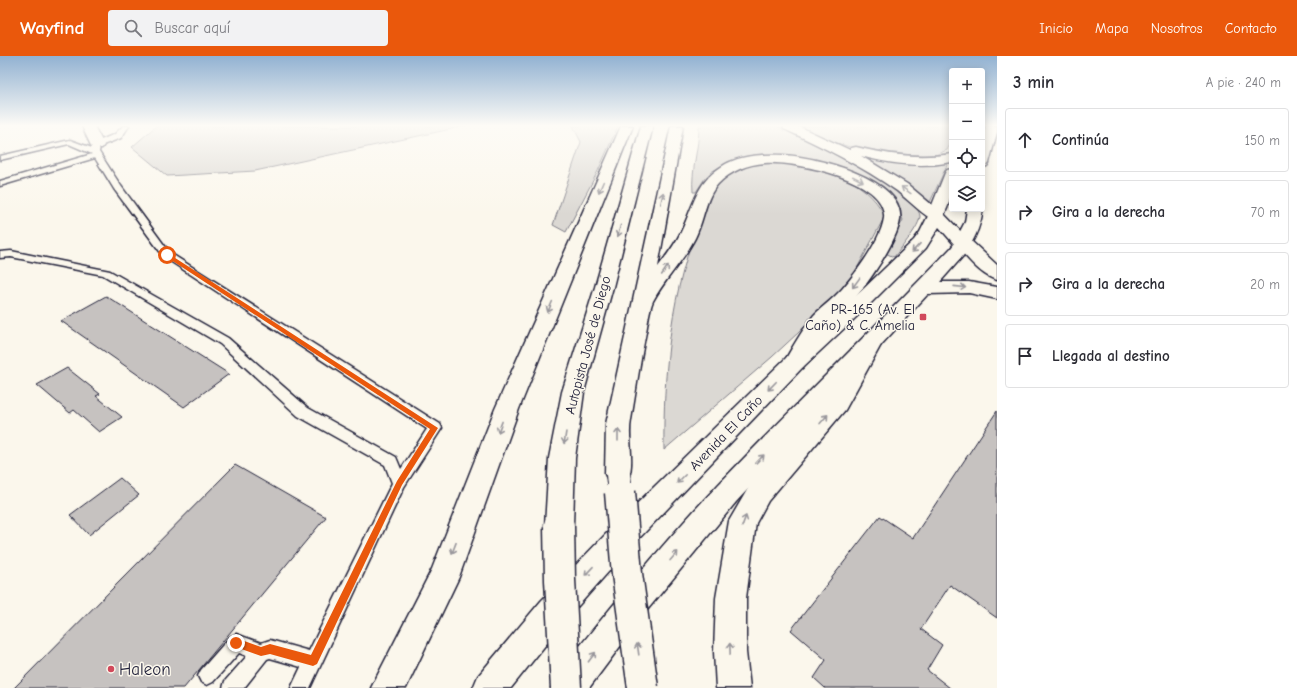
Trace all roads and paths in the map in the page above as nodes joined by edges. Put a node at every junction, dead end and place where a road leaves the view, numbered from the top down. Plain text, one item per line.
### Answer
1 (11, 155) edge
2 (83, 155) edge
3 (99, 155) edge
4 (614, 155) edge
5 (639, 155) edge
6 (671, 155) edge
7 (850, 155) edge
8 (878, 155) edge
9 (0, 158) edge
10 (949, 158) edge
11 (951, 176) edge
12 (0, 184) edge
13 (974, 212) edge
14 (936, 215) junction
15 (963, 243) junction
16 (0, 255) edge
17 (997, 274) edge
18 (923, 289) junction
19 (997, 293) edge
20 (643, 302) junction
21 (872, 343) junction
22 (795, 362) junction
23 (399, 483) junction
24 (261, 652) junction
25 (313, 661) junction
26 (207, 676) dead end
27 (232, 688) edge
28 (300, 688) edge
29 (388, 688) edge
30 (490, 688) edge
31 (567, 688) edge
32 (643, 688) edge
33 (733, 688) edge

1 - 9 lane
2 - 12 lane
3 - 23 lane
4 -> 29 main road
5 -> 31 main road, Autopista José de Diego, bridge
20 -> 6 main road
14 -> 7 main road
8 - 10 main road
11 - 14 main road, Avenida El Caño
13 - 15 main road
14 - 15 main road
14 -> 22 main road, Avenida El Caño
15 - 17 main road
15 - 18 main road
16 - 23 lane
18 -> 19 main road
18 - 21 main road
20 -> 22 main road
32 -> 20 main road, bridge
31 -> 21 main road
33 -> 21 main road
22 -> 30 main road, Avenida El Caño
23 - 25 lane
24 - 25 lane
24 - 26 lane
24 - 27 lane
25 - 28 lane

